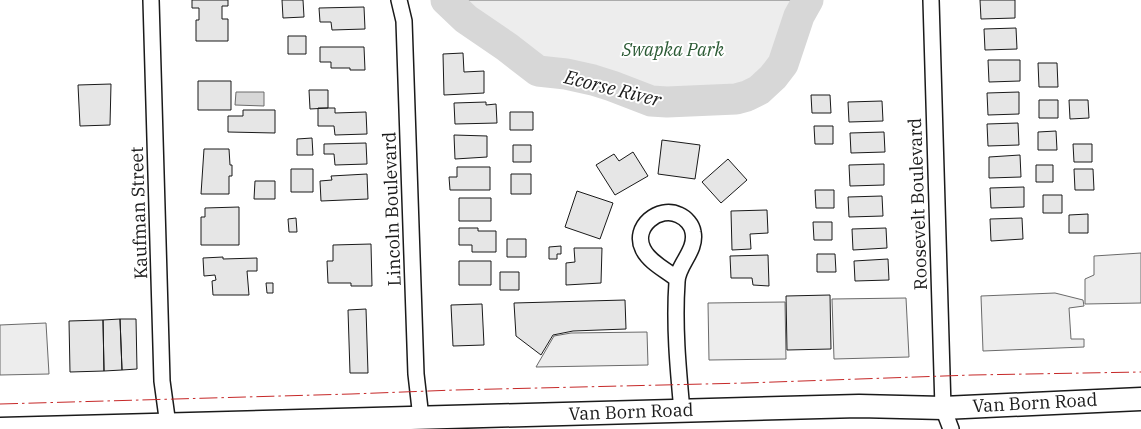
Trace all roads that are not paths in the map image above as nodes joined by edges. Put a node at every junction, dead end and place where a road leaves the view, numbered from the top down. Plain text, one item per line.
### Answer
1 (151, 0) edge
2 (399, 0) edge
3 (931, 0) edge
4 (677, 279) dead end
5 (1141, 399) edge
6 (943, 408) junction
7 (682, 411) junction
8 (421, 418) junction
9 (168, 424) junction
10 (0, 429) edge
11 (951, 429) edge

1 - 9 street, Kaufman Street
2 - 8 street, Lincoln Boulevard
3 - 6 street, Roosevelt Boulevard
4 - 7 street
5 - 6 main road, Van Born Road
6 - 7 main road, Van Born Road
6 - 11 street, Roosevelt Boulevard
7 - 8 main road, Van Born Road
8 - 9 main road, Van Born Road
9 - 10 main road, Van Born Road

